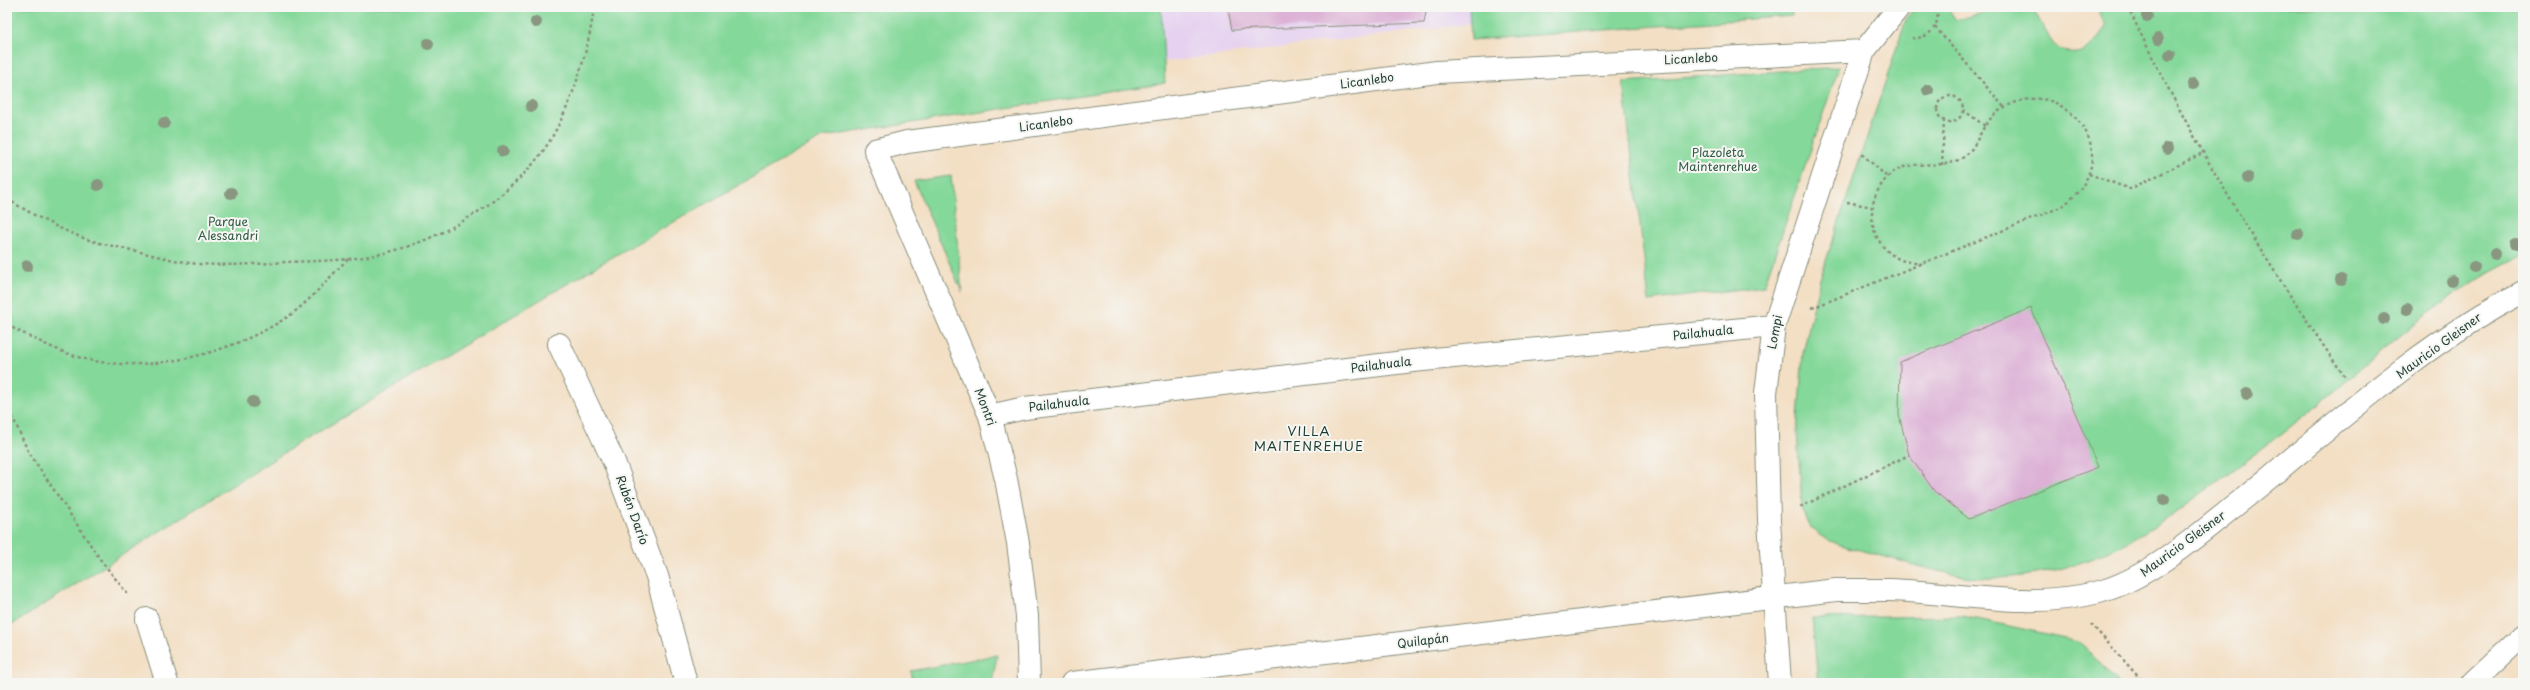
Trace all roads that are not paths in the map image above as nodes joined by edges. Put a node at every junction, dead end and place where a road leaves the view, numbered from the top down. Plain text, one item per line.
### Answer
1 (1899, 7) edge
2 (1864, 50) junction
3 (875, 150) joint
4 (2523, 292) edge
5 (1774, 326) junction
6 (559, 344) dead end
7 (990, 416) junction
8 (1774, 598) junction
9 (147, 620) road end
10 (2523, 635) edge
11 (167, 683) edge
12 (686, 683) edge
13 (1029, 683) edge
14 (1072, 683) edge
15 (1780, 683) edge
16 (2472, 683) edge

1 - 2 street, Lompi
2 - 3 street, Licanlebo
2 - 5 street, Lompi
3 - 7 street, Montri
4 - 8 street, Mauricio Gleisner
5 - 7 street, Pailahuala
5 - 8 street, Lompi
6 - 12 street, Rubén Darío
7 - 13 street, Montri
8 - 14 street, Quilapán
8 - 15 street, Lompi
9 - 11 street
10 - 16 street

